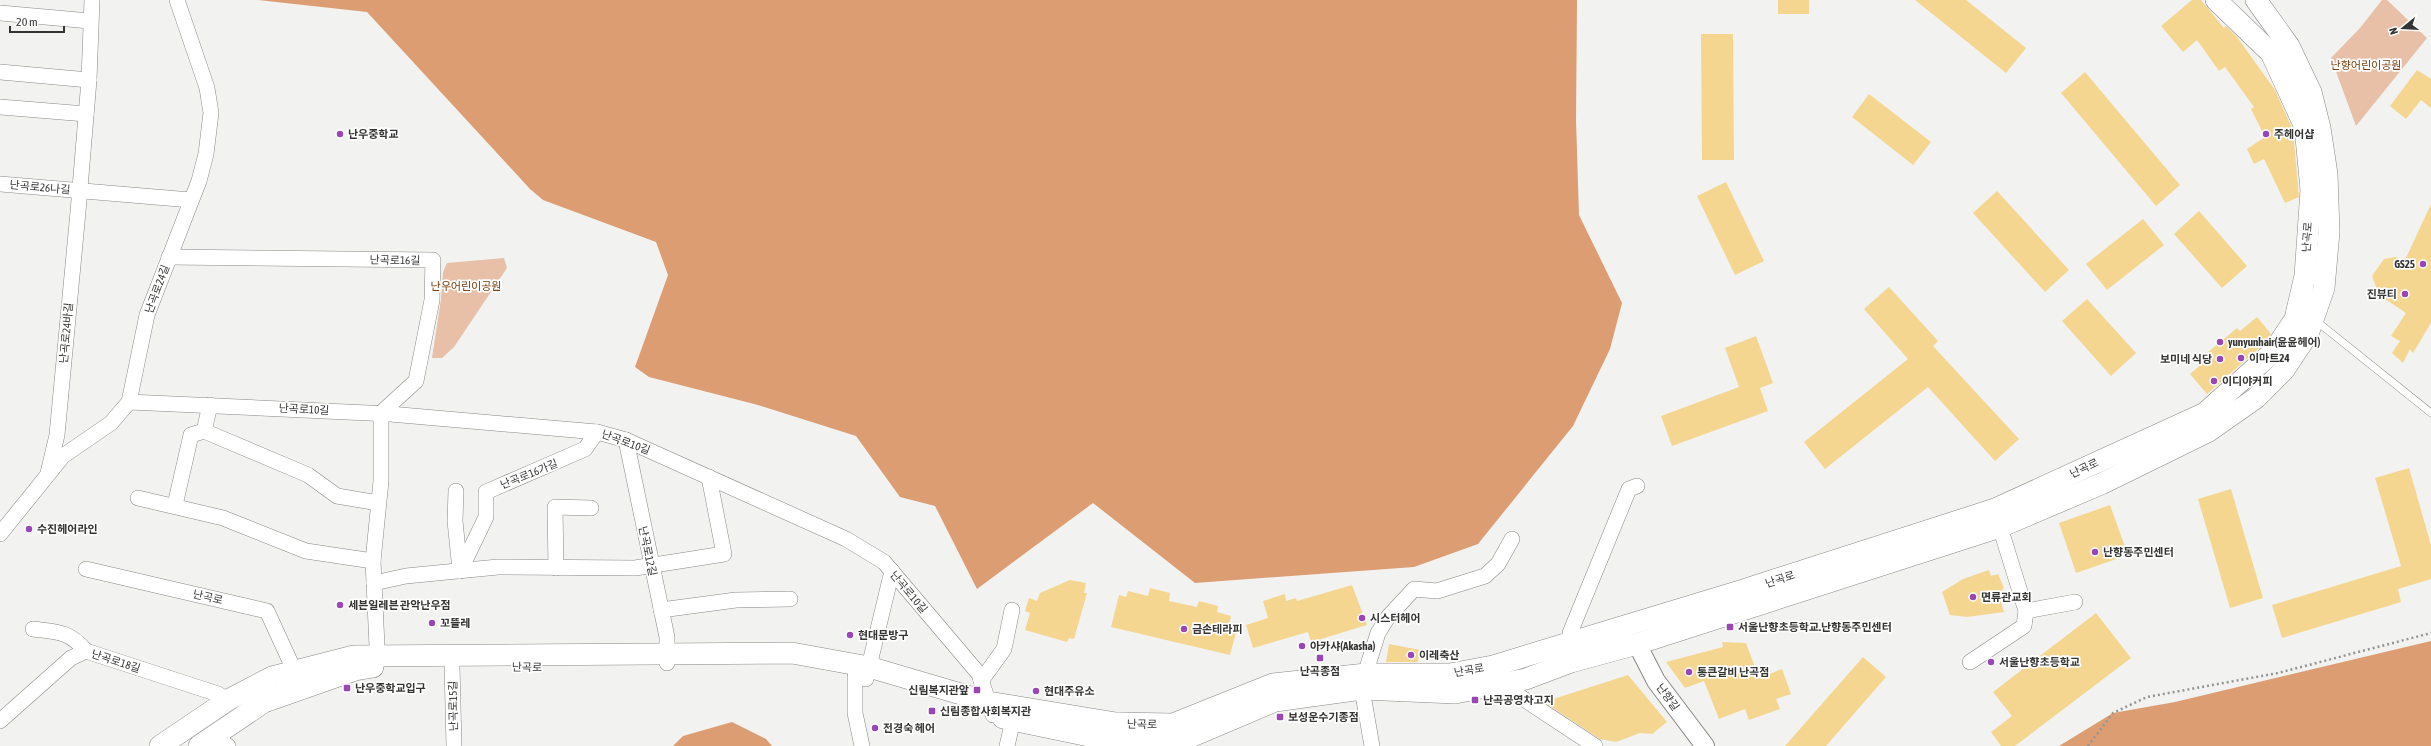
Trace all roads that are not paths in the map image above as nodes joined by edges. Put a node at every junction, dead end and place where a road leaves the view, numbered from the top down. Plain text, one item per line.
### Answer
1 (92, 0) edge
2 (177, 0) edge
3 (2216, 0) edge
4 (2256, 0) edge
5 (0, 13) edge
6 (90, 21) junction
7 (0, 72) edge
8 (89, 80) junction
9 (0, 107) edge
10 (86, 114) junction
11 (0, 184) edge
12 (80, 191) junction
13 (191, 200) junction
14 (169, 257) junction
15 (2313, 318) junction
16 (129, 402) junction
17 (210, 405) junction
18 (381, 413) junction
19 (2431, 413) edge
20 (204, 431) junction
21 (597, 432) junction
22 (626, 440) junction
23 (48, 474) junction
24 (709, 477) junction
25 (1637, 486) dead end
26 (456, 491) dead end
27 (138, 498) dead end
28 (378, 503) junction
29 (175, 506) junction
30 (591, 508) dead end
31 (2000, 527) junction
32 (0, 534) edge
33 (1512, 539) dead end
34 (373, 561) junction
35 (651, 566) junction
36 (556, 568) junction
37 (86, 569) dead end
38 (460, 571) junction
39 (892, 571) junction
40 (374, 583) junction
41 (790, 599) dead end
42 (2075, 602) dead end
43 (661, 610) junction
44 (1012, 610) dead end
45 (2026, 611) junction
46 (33, 629) dead end
47 (1637, 644) junction
48 (86, 651) junction
49 (1570, 652) junction
50 (667, 658) junction
51 (375, 661) junction
52 (1970, 662) dead end
53 (452, 666) junction
54 (294, 670) junction
55 (864, 674) junction
56 (981, 681) junction
57 (1364, 681) junction
58 (1501, 684) junction
59 (228, 700) junction
60 (990, 709) junction
61 (1013, 720) junction
62 (0, 721) edge
63 (214, 743) edge
64 (1176, 744) edge
65 (160, 746) edge
66 (454, 746) edge
67 (862, 746) edge
68 (1007, 746) edge
69 (1372, 746) edge
70 (1595, 746) edge
71 (1705, 746) edge

1 - 6 street, 난곡로24바길
2 - 13 street, 난곡로24길
3 - 49 main road, 난곡로
4 - 15 main road, 난곡로
5 - 6 street
6 - 8 street, 난곡로24바길
7 - 8 street
8 - 10 street, 난곡로24바길
9 - 10 street
10 - 12 street, 난곡로24바길
11 - 12 street, 난곡로26나길
12 - 13 street
12 - 23 street, 난곡로24바길
13 - 14 street, 난곡로24길
14 - 16 street, 난곡로24길
14 - 18 street, 난곡로16길
15 - 19 lane
15 - 31 main road, 난곡로
16 - 17 street, 난곡로10길
16 - 23 street, 난곡로24길
17 - 18 street, 난곡로10길
17 - 20 street
18 - 21 street, 난곡로10길
18 - 28 street
20 - 28 street
20 - 29 street
21 - 22 street, 난곡로10길
21 - 38 street, 난곡로16가길
22 - 24 street, 난곡로10길
22 - 35 street, 난곡로12길
23 - 32 street, 난곡로24길
24 - 35 street
24 - 39 street, 난곡로10길
25 - 49 street
26 - 38 street
27 - 29 street
28 - 34 street
29 - 34 street
30 - 36 street
31 - 45 street
31 - 47 main road, 난곡로
33 - 57 street
34 - 40 street
35 - 36 street
35 - 43 street, 난곡로12길
36 - 38 street
37 - 54 street, 난곡로
38 - 40 street
39 - 55 street
39 - 56 street, 난곡로10길
40 - 51 street
41 - 43 street
42 - 45 street
43 - 50 street, 난곡로12길
44 - 56 street
45 - 52 street
46 - 48 street
47 - 49 main road, 난곡로
47 - 71 street, 난향길
48 - 59 street, 난곡로18길
48 - 62 street, 난곡로18길
49 - 57 main road, 난곡로
49 - 58 main road, 난곡로
50 - 51 main road, 난곡로
50 - 53 main road, 난곡로
50 - 55 main road, 난곡로
51 - 53 main road, 난곡로
51 - 54 main road, 난곡로
51 - 63 main road, 난곡로
53 - 66 street, 난곡로15길
54 - 59 main road, 난곡로
55 - 60 main road, 난곡로
55 - 67 street
56 - 60 street, 난곡로10길
57 - 58 main road, 난곡로
57 - 60 main road, 난곡로
57 - 64 main road, 난곡로
57 - 69 street
58 - 70 street
59 - 65 main road, 난곡로
60 - 61 main road, 난곡로
61 - 64 main road, 난곡로
61 - 68 street

